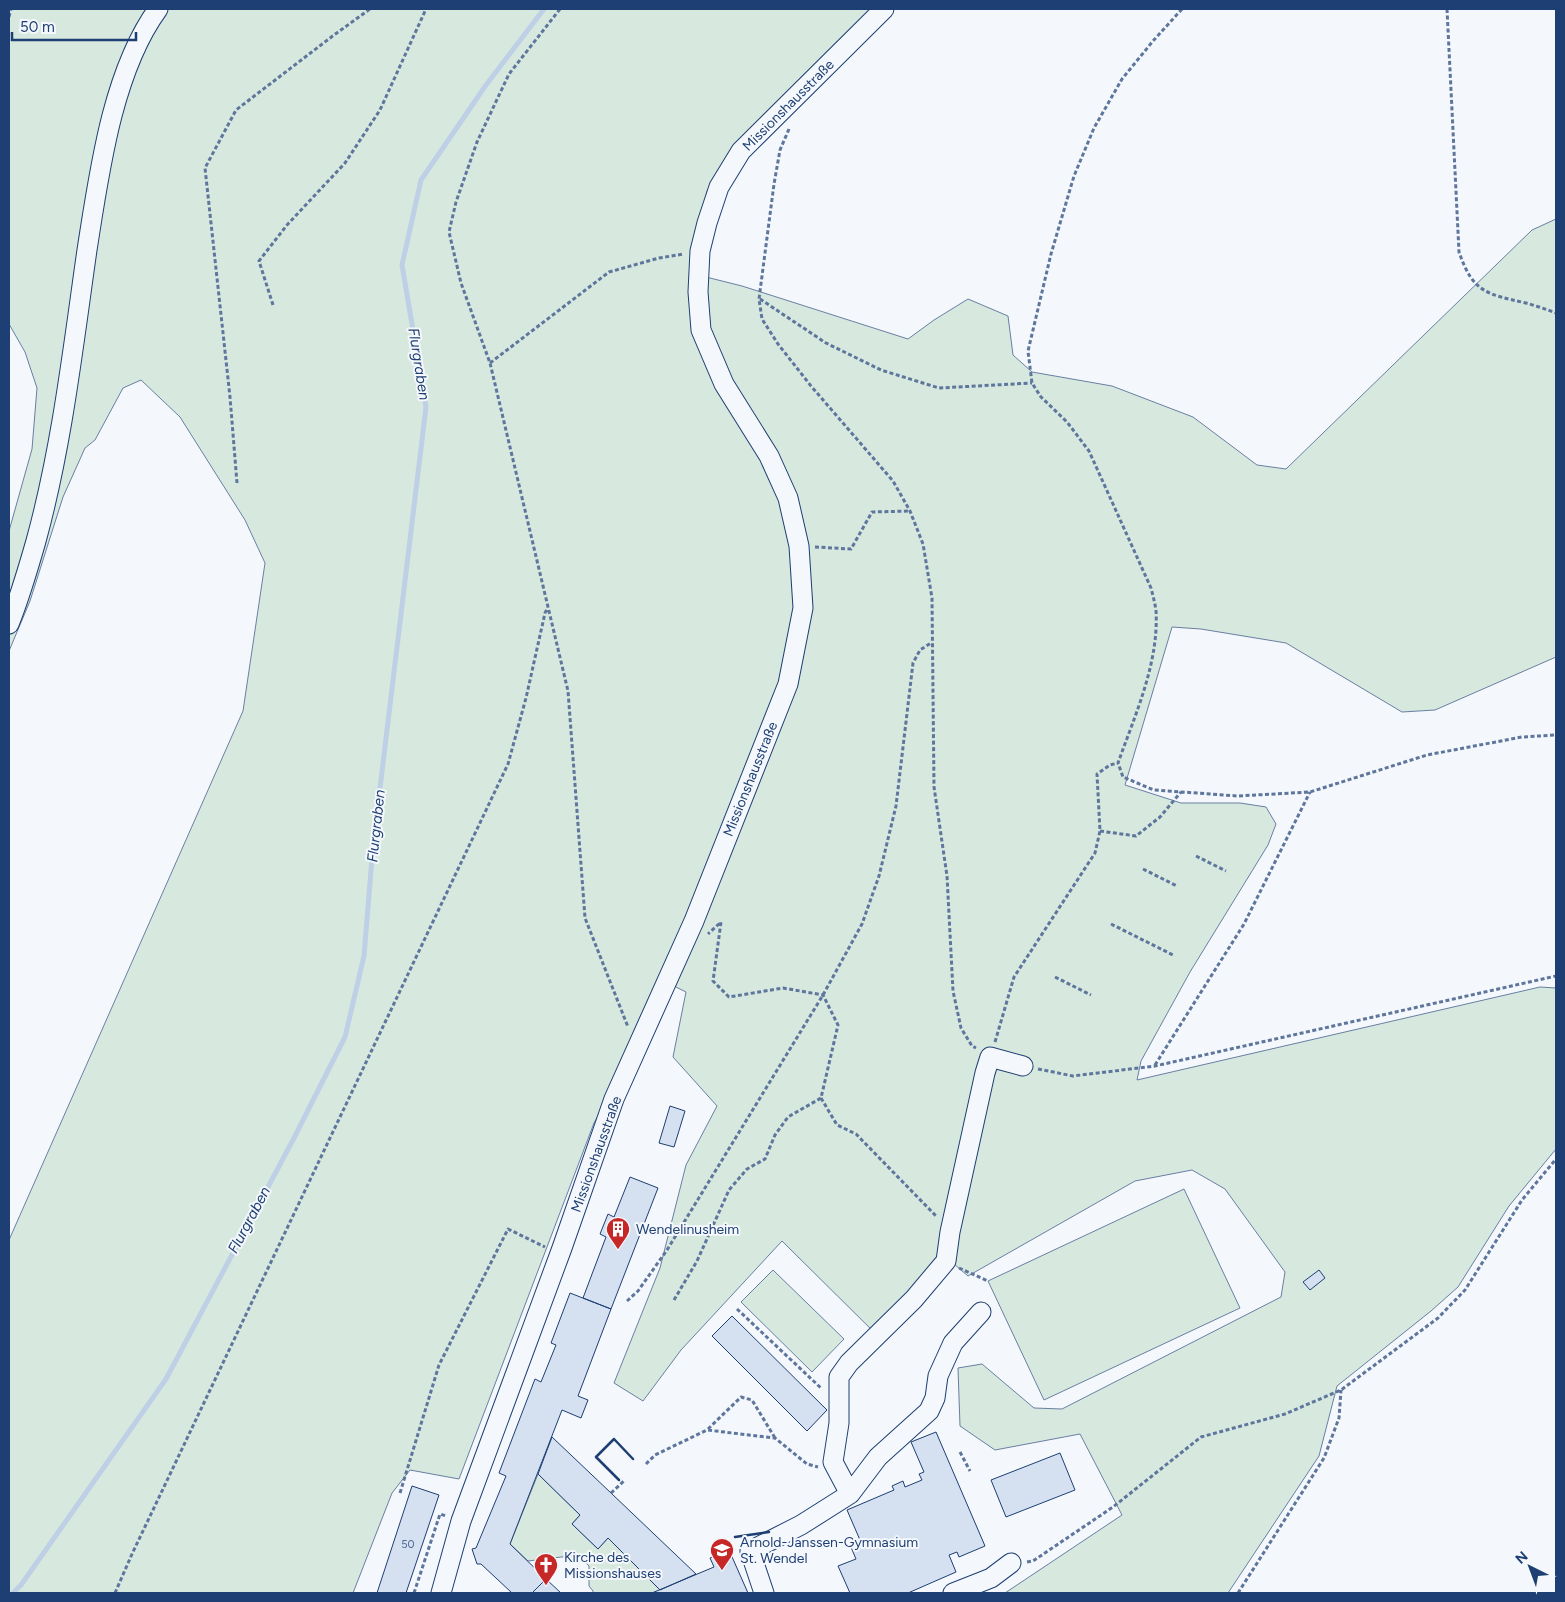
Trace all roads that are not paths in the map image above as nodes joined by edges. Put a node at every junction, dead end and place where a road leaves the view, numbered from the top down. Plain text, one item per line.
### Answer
1 (158, 9) edge
2 (884, 9) edge
3 (9, 624) edge
4 (1023, 1066) road end
5 (981, 1312) dead end
6 (850, 1494) junction
7 (1011, 1563) road end
8 (441, 1593) edge
9 (764, 1593) edge
10 (953, 1593) edge

1 - 3 street
2 - 8 street, Missionshausstraße
4 - 6 street
5 - 6 street
6 - 9 street
7 - 10 street

